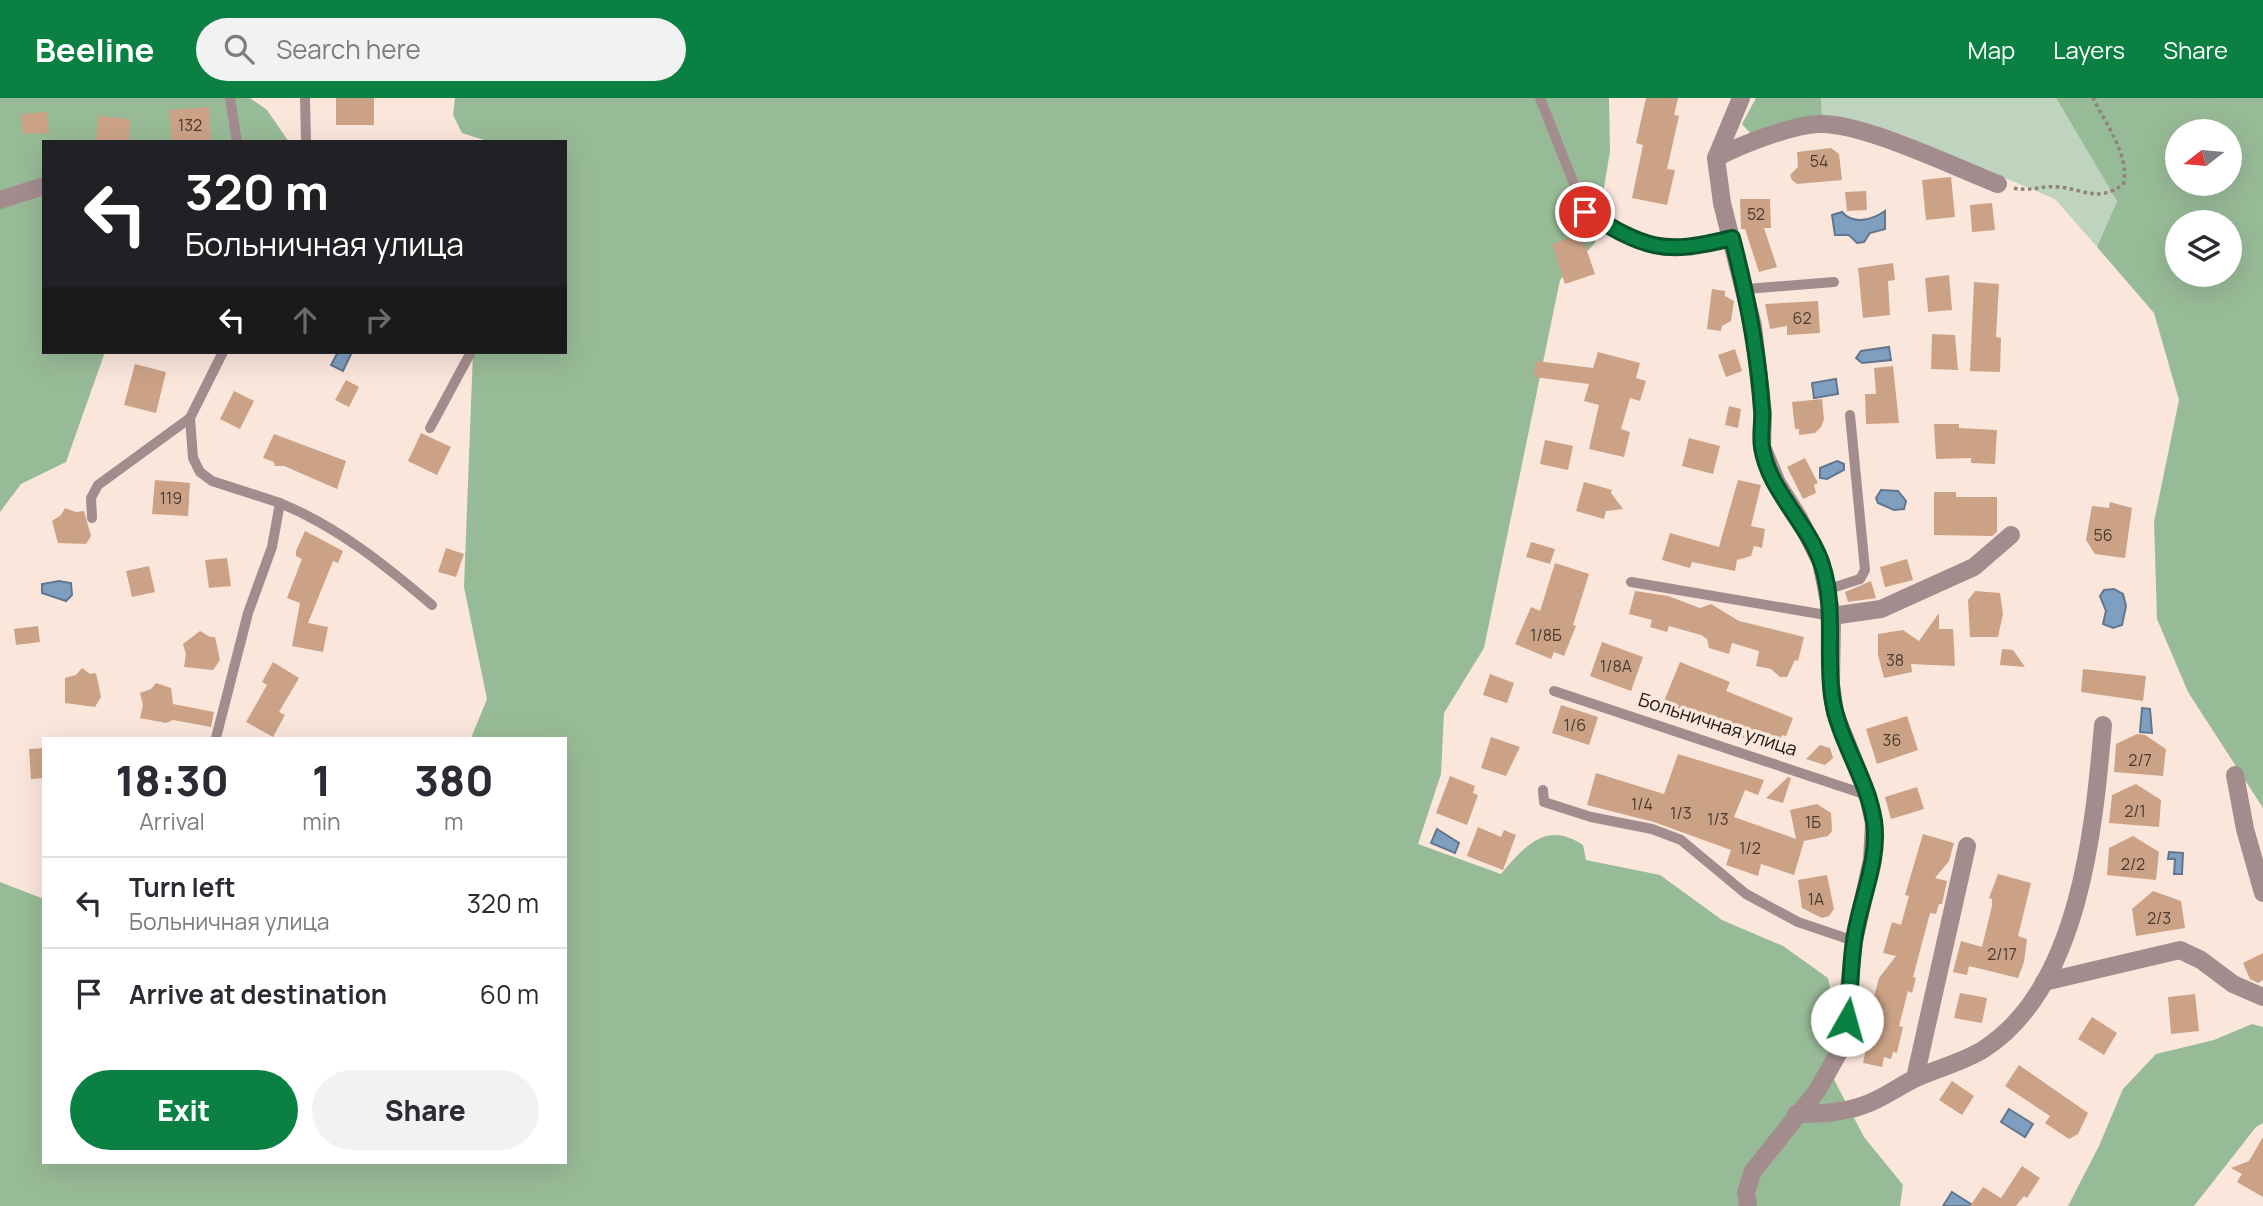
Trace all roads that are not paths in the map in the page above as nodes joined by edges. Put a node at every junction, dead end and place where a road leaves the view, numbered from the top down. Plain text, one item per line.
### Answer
1 (230, 98) edge
2 (305, 98) edge
3 (1540, 98) edge
4 (1741, 98) edge
5 (237, 140) edge
6 (306, 140) edge
7 (1716, 158) junction
8 (1998, 184) road end
9 (42, 187) edge
10 (0, 200) edge
11 (1732, 238) junction
12 (1834, 282) dead end
13 (1746, 289) junction
14 (222, 354) edge
15 (470, 354) edge
16 (1850, 415) dead end
17 (190, 418) junction
18 (430, 428) dead end
19 (280, 503) junction
20 (92, 517) dead end
21 (2011, 535) dead end
22 (1632, 582) dead end
23 (1829, 589) junction
24 (432, 605) dead end
25 (1832, 616) junction
26 (1554, 691) dead end
27 (2103, 725) dead end
28 (216, 737) edge
29 (2235, 775) dead end
30 (1543, 790) dead end
31 (1868, 796) junction
32 (1967, 846) dead end
33 (2263, 893) edge
34 (1854, 941) junction
35 (2044, 982) junction
36 (2263, 997) edge
37 (1915, 1078) junction
38 (1796, 1114) junction
39 (1748, 1206) edge

1 - 5 lane
2 - 6 lane
3 - 11 lane
4 - 7 street
7 - 8 street
7 - 11 street
9 - 10 street
11 - 13 street
12 - 13 lane
13 - 23 street
14 - 17 lane
15 - 18 lane
16 - 23 lane
17 - 19 lane
17 - 20 lane
19 - 24 lane
19 - 28 lane
21 - 25 street
22 - 25 lane
23 - 25 street
25 - 31 street
26 - 31 lane, Больничная улица
27 - 35 street
29 - 33 street
30 - 34 lane
31 - 34 street
32 - 37 street
34 - 38 street
35 - 36 street
35 - 37 street
37 - 38 street
38 - 39 street

